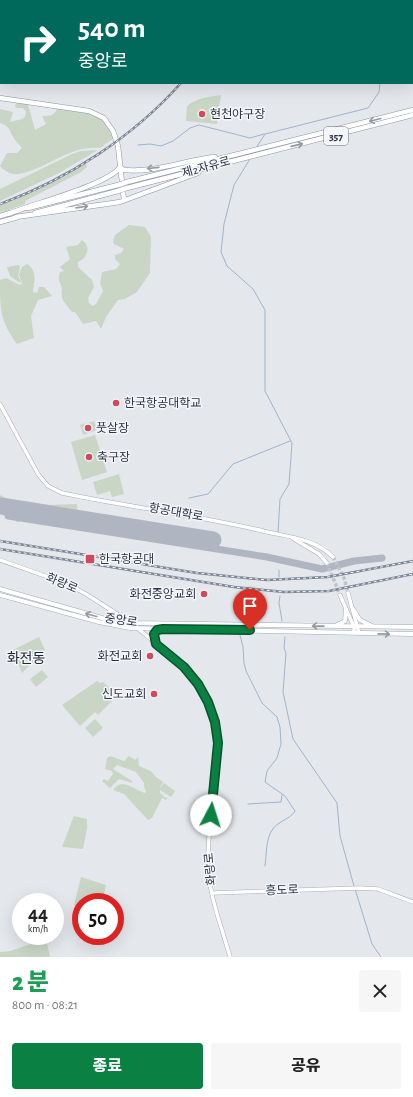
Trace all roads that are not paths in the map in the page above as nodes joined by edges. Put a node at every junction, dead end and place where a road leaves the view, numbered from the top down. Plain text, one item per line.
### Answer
1 (0, 98) edge
2 (413, 110) edge
3 (413, 115) edge
4 (233, 154) junction
5 (234, 160) junction
6 (120, 167) junction
7 (124, 200) junction
8 (8, 214) junction
9 (0, 216) edge
10 (16, 218) junction
11 (0, 222) edge
12 (0, 404) edge
13 (288, 536) junction
14 (333, 557) tunnel mouth
15 (0, 560) edge
16 (326, 563) tunnel mouth
17 (0, 590) edge
18 (348, 593) tunnel mouth
19 (0, 594) edge
20 (340, 595) tunnel mouth
21 (353, 609) junction
22 (110, 610) junction
23 (346, 610) junction
24 (106, 619) junction
25 (131, 623) junction
26 (334, 626) junction
27 (359, 626) junction
28 (354, 627) junction
29 (376, 627) junction
30 (413, 627) edge
31 (137, 628) junction
32 (163, 629) junction
33 (354, 633) junction
34 (359, 633) junction
35 (413, 634) edge
36 (156, 644) junction
37 (212, 893) junction
38 (413, 902) edge
39 (230, 957) edge

1 - 6 highway
2 -> 4 highway, 제2자유로 / 357
5 -> 3 highway, 제2자유로 / 357
4 -> 6 highway
4 - 8 highway, 제2자유로 / 357, bridge
5 - 7 highway
5 - 10 highway, 제2자유로 / 357, bridge
6 - 7 highway
6 - 8 highway
10 -> 7 highway
8 - 9 highway, 제2자유로 / 357
10 - 11 highway, 제2자유로 / 357
12 - 13 street, 항공대학로
13 - 14 street
13 - 16 street
15 - 22 street, 화랑로
24 -> 17 main road, 중앙로
18 - 21 street
19 - 31 main road, 중앙로
20 - 23 street
21 - 27 street
21 - 29 main road
22 - 24 main road
22 - 25 street, 화랑로
23 - 26 main road
23 - 28 street
24 - 25 main road, 중앙로
26 -> 25 main road, 중앙로
25 - 31 street, 화랑로
26 - 28 main road, 중앙로
27 - 28 main road, 중앙로
27 - 29 main road, 중앙로
27 - 34 street
28 - 33 street
29 - 30 main road, 중앙로
31 - 32 main road, 중앙로
31 - 36 street, 화랑로
32 - 33 main road, 중앙로
32 - 36 main road
33 - 34 main road, 중앙로
34 -> 35 main road, 중앙로
36 - 37 street, 화랑로
37 - 38 street, 흥도로
37 - 39 street, 화랑로

